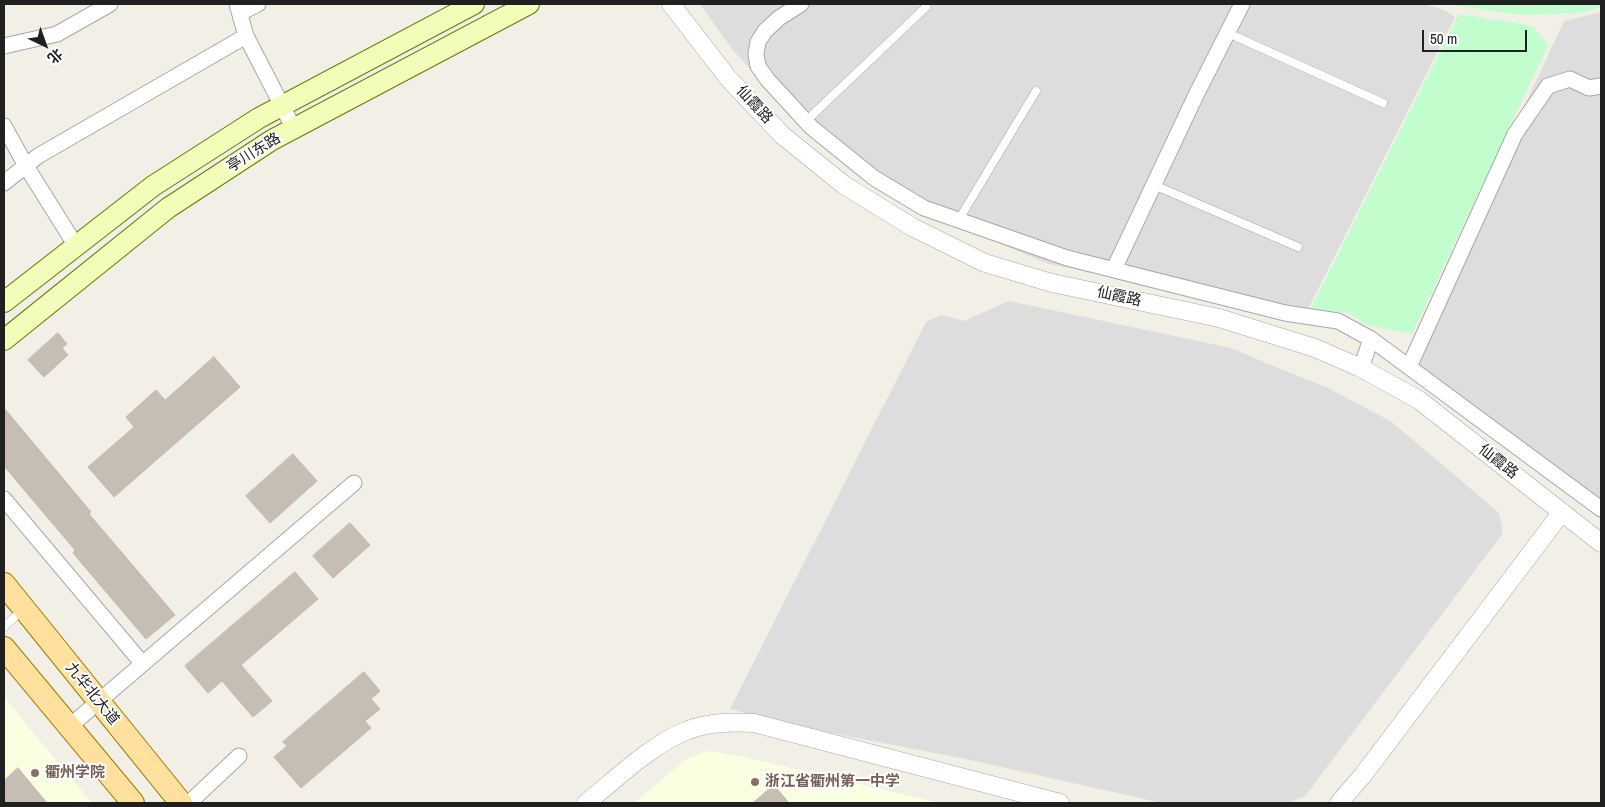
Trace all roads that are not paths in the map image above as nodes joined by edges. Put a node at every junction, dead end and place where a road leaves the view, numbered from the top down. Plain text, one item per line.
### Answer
1 (110, 4) edge
2 (258, 4) edge
3 (474, 4) edge
4 (529, 4) edge
5 (671, 4) edge
6 (801, 4) edge
7 (1242, 4) edge
8 (926, 7) dead end
9 (238, 8) edge
10 (1228, 33) junction
11 (246, 36) junction
12 (4, 46) edge
13 (1601, 86) edge
14 (1036, 91) dead end
15 (1383, 103) dead end
16 (282, 106) junction
17 (806, 121) junction
18 (4, 126) edge
19 (294, 129) junction
20 (26, 166) junction
21 (4, 183) edge
22 (1154, 185) junction
23 (958, 221) junction
24 (76, 246) junction
25 (1298, 247) dead end
26 (1114, 270) junction
27 (4, 302) edge
28 (1371, 339) junction
29 (4, 340) edge
30 (1409, 367) junction
31 (1361, 368) junction
32 (354, 483) dead end
33 (4, 499) edge
34 (1601, 509) edge
35 (1562, 512) junction
36 (1601, 543) edge
37 (4, 584) edge
38 (24, 609) junction
39 (4, 627) edge
40 (4, 648) edge
41 (142, 664) junction
42 (98, 701) junction
43 (70, 726) junction
44 (239, 756) dead end
45 (133, 803) edge
46 (181, 803) edge
47 (189, 803) edge
48 (586, 803) edge
49 (1060, 803) edge
50 (1339, 803) edge

1 - 12 street
2 - 9 street
3 - 16 main road, 亭川东路
4 - 19 main road, 亭川东路
5 - 31 street, 仙霞路
6 - 17 street
7 - 10 street
8 - 17 lane
9 - 11 street
10 - 15 lane
10 - 22 street
11 - 16 street
11 - 20 street
13 - 30 street
14 - 23 lane
16 - 19 street
16 - 24 main road, 亭川东路
17 - 23 street
18 - 20 street
19 - 29 main road, 亭川东路
20 - 21 street
20 - 24 street
22 - 25 lane
22 - 26 street
23 - 26 street
24 - 27 main road, 亭川东路
26 - 28 street
28 - 30 street
28 - 31 street
30 - 34 street
31 - 35 street, 仙霞路
32 - 41 street
33 - 41 street
35 - 36 street, 仙霞路
35 - 50 street
37 - 38 main road, 九华北大道
38 - 39 lane
38 - 42 main road, 九华北大道
40 - 43 main road
41 - 42 street
42 - 43 street
42 - 46 main road, 九华北大道
43 - 45 main road
44 - 47 street
48 - 49 street

